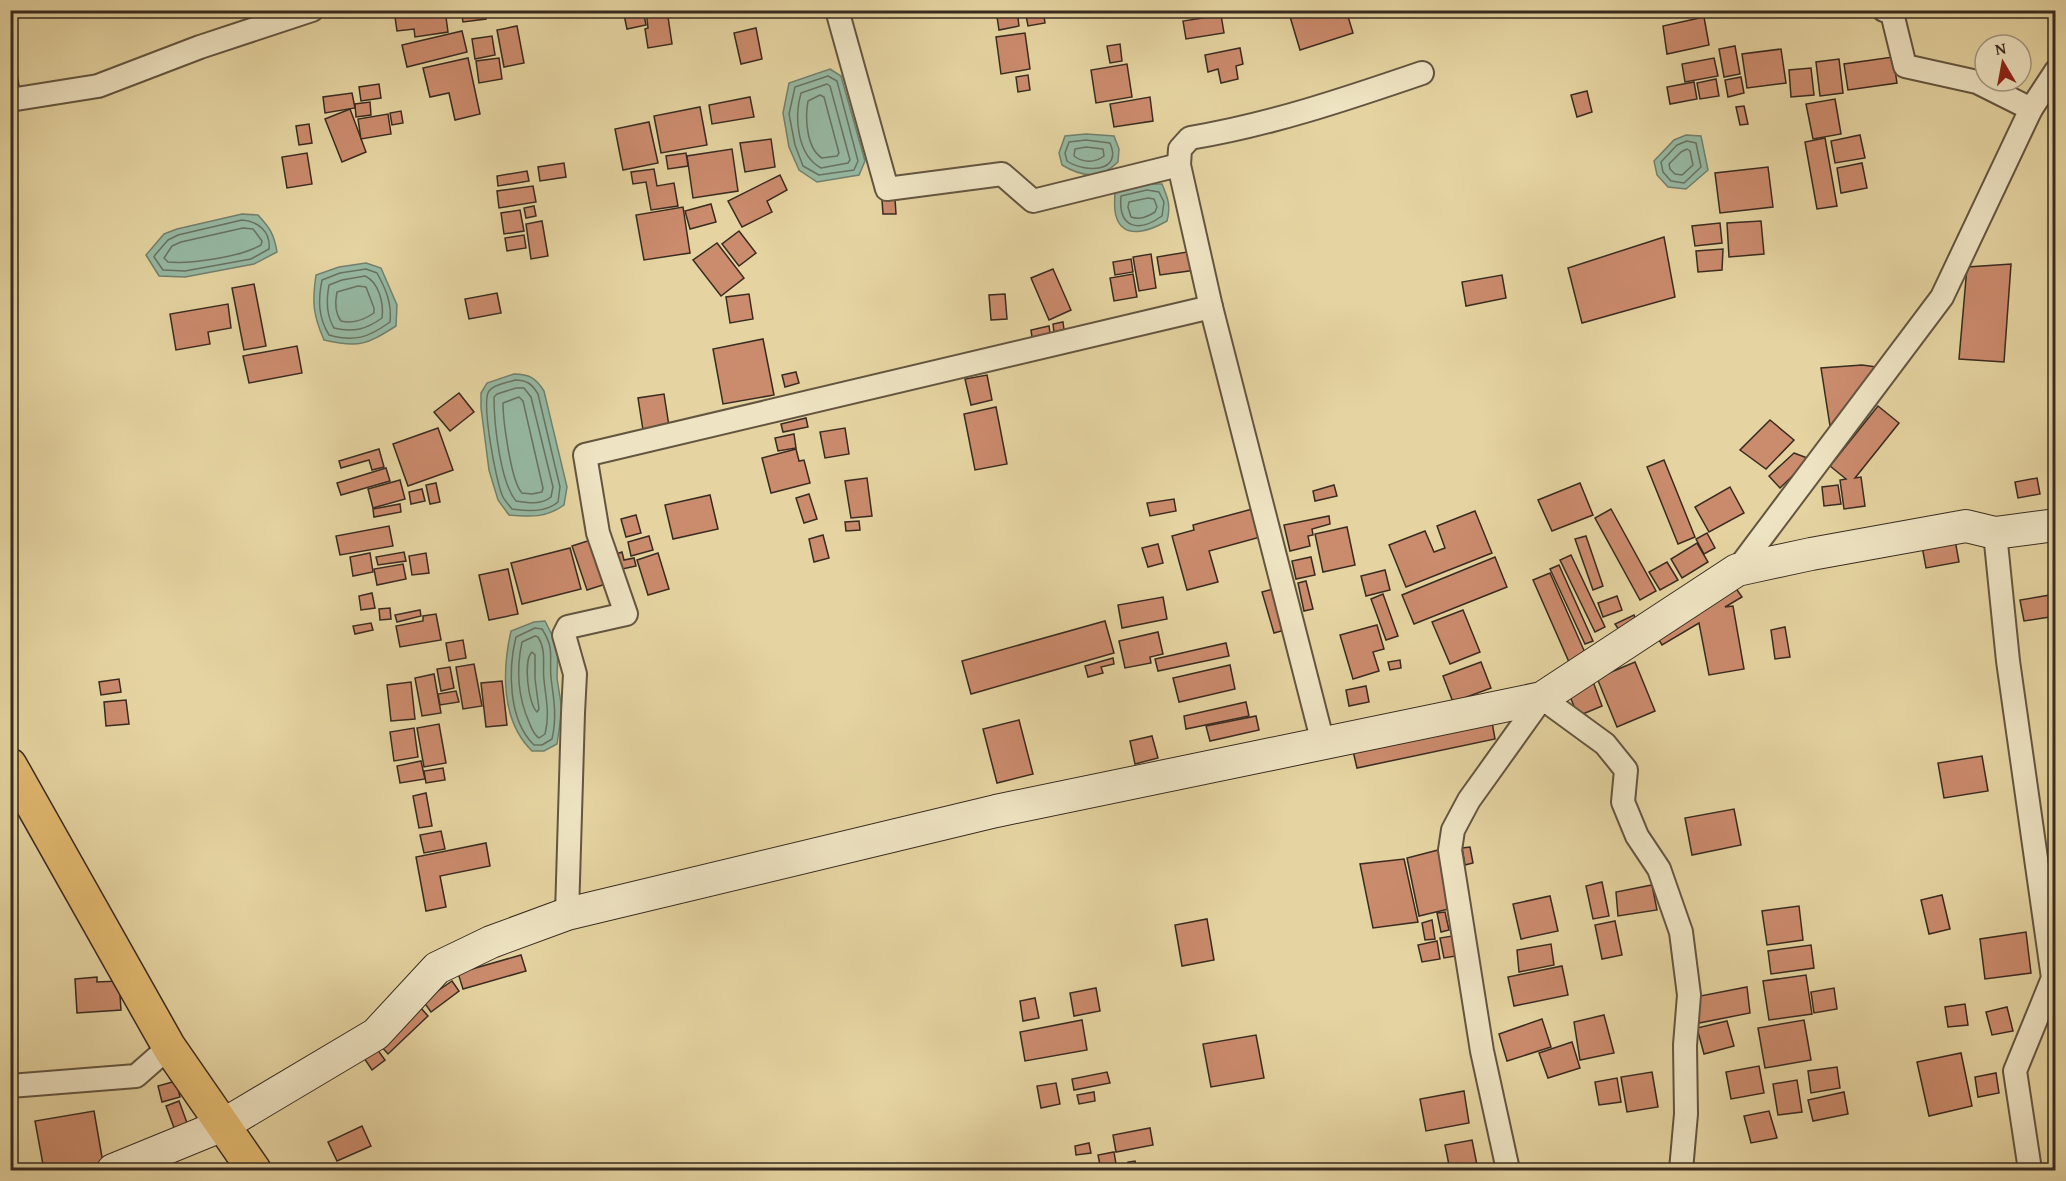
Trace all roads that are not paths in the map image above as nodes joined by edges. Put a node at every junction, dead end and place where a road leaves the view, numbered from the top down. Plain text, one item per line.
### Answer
1 (312, 10) edge
2 (837, 10) edge
3 (1884, 10) edge
4 (2055, 71) edge
5 (1422, 73) dead end
6 (10, 100) edge
7 (2031, 109) junction
8 (1179, 165) junction
9 (1211, 306) junction
10 (2055, 525) edge
11 (1995, 533) junction
12 (1737, 570) junction
13 (1542, 698) junction
14 (1323, 743) junction
15 (10, 765) edge
16 (567, 914) junction
17 (169, 1047) junction
18 (10, 1086) edge
19 (223, 1125) junction
20 (113, 1170) edge
21 (254, 1170) edge
22 (1508, 1170) edge
23 (1681, 1170) edge
24 (2030, 1170) edge

1 - 6 street
2 - 8 street
3 - 7 street
4 - 7 street
5 - 8 street
7 - 12 street
8 - 9 street
9 - 14 street
9 - 16 street
10 - 11 street
11 - 12 street
11 - 24 street
12 - 13 street
13 - 14 street
13 - 22 street
13 - 23 street
14 - 16 street
15 - 17 main road
16 - 19 street
17 - 18 street
17 - 19 main road
19 - 20 street
19 - 21 main road

